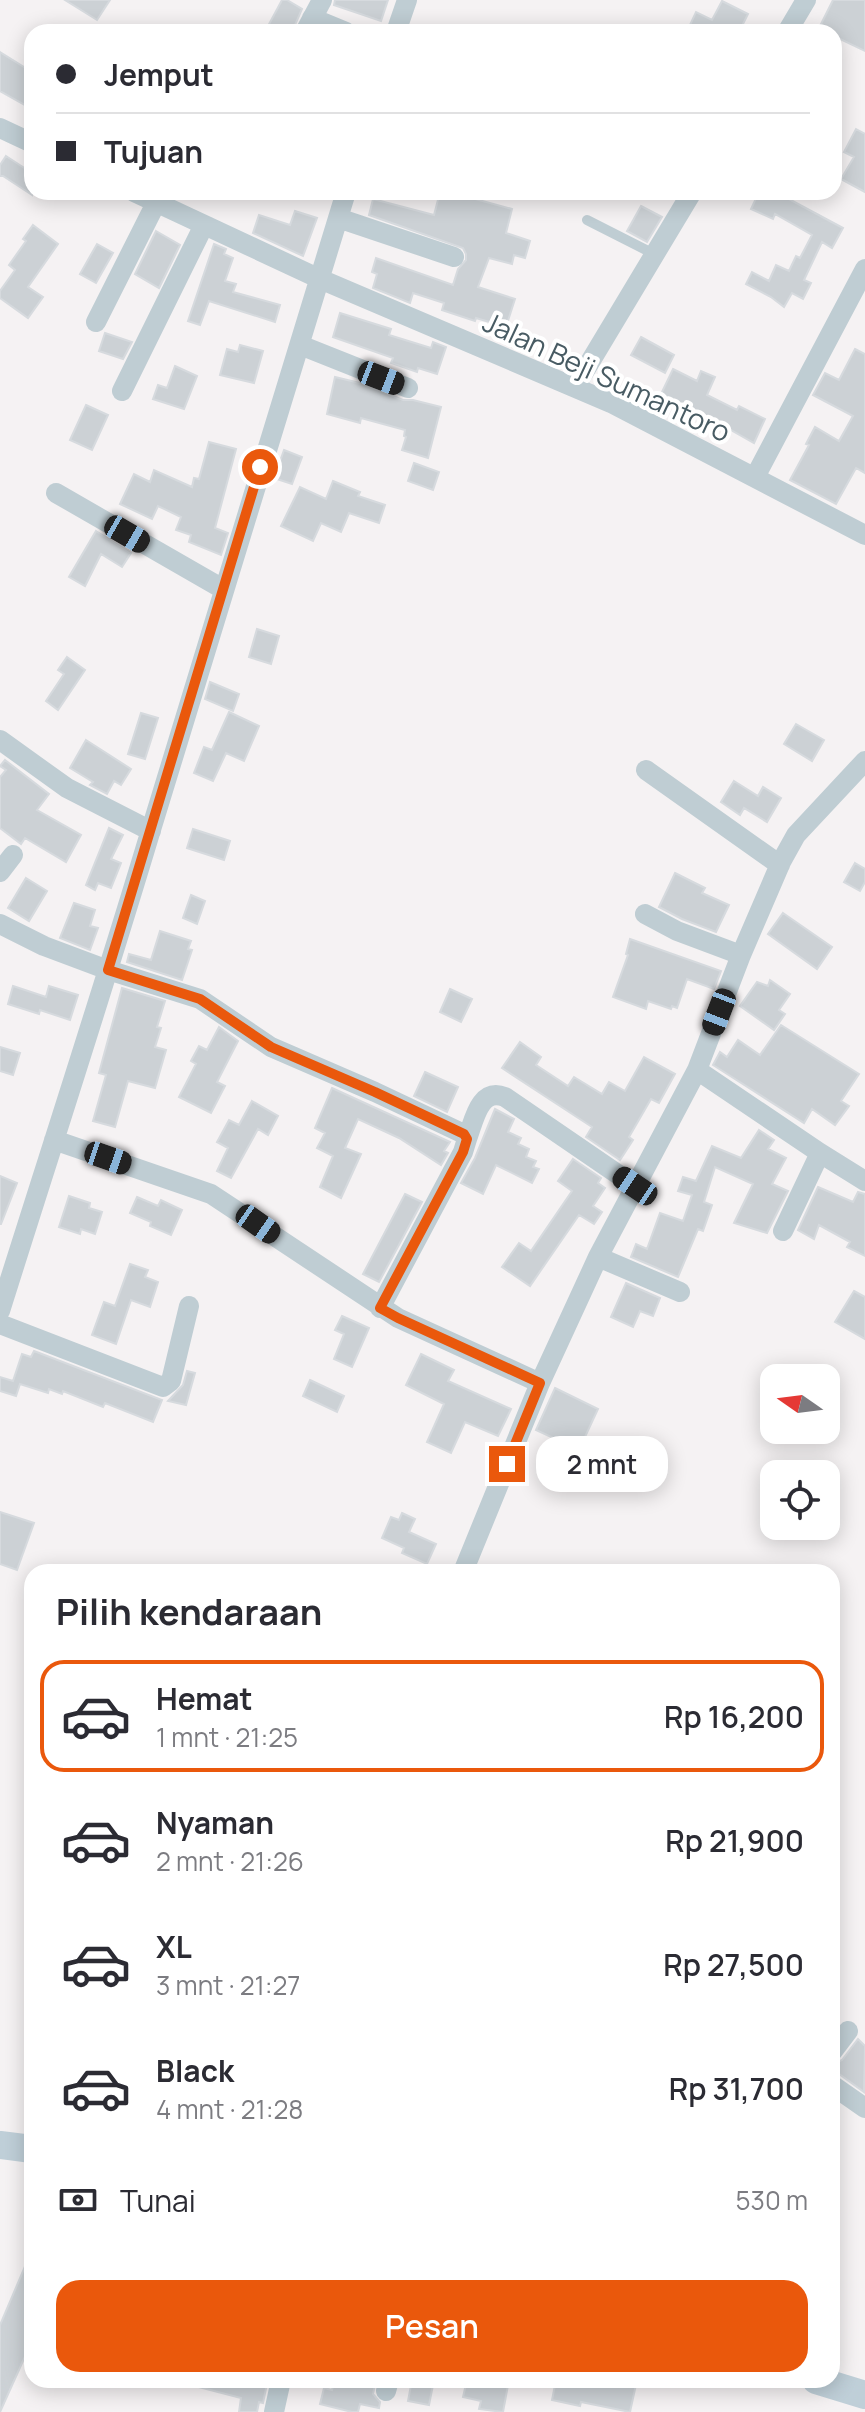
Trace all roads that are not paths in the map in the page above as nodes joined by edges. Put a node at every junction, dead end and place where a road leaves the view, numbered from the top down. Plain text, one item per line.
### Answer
1 (407, 0) edge
2 (806, 0) edge
3 (399, 24) edge
4 (792, 24) edge
5 (0, 128) edge
6 (24, 139) edge
7 (150, 200) edge
8 (344, 200) edge
9 (687, 200) edge
10 (156, 203) junction
11 (338, 218) junction
12 (587, 220) dead end
13 (204, 225) junction
14 (654, 254) junction
15 (454, 257) dead end
16 (865, 269) edge
17 (320, 279) junction
18 (96, 322) dead end
19 (300, 345) junction
20 (575, 387) junction
21 (408, 388) dead end
22 (122, 391) dead end
23 (755, 477) junction
24 (56, 493) dead end
25 (865, 535) edge
26 (223, 589) junction
27 (0, 740) edge
28 (865, 761) edge
29 (646, 770) dead end
30 (151, 831) junction
31 (13, 855) dead end
32 (780, 865) junction
33 (0, 872) edge
34 (645, 914) dead end
35 (0, 924) edge
36 (741, 955) junction
37 (108, 970) junction
38 (697, 1070) junction
39 (467, 1139) junction
40 (54, 1140) junction
41 (820, 1153) junction
42 (865, 1181) edge
43 (635, 1186) junction
44 (783, 1231) dead end
45 (598, 1257) junction
46 (680, 1292) dead end
47 (189, 1306) dead end
48 (380, 1308) junction
49 (0, 1311) edge
50 (0, 1324) edge
51 (540, 1383) junction
52 (466, 1564) edge
53 (848, 2031) dead end
54 (840, 2042) edge
55 (840, 2090) edge
56 (864, 2105) edge
57 (0, 2145) edge
58 (24, 2148) edge
59 (840, 2387) edge
60 (279, 2388) edge
61 (865, 2395) edge
62 (274, 2412) edge

1 - 3 street
2 - 4 street
5 - 6 street
7 - 10 street, Jalan Beji Sumantoro
8 - 11 street
9 - 14 street
10 - 13 street, Jalan Beji Sumantoro
10 - 18 street
11 - 15 street
11 - 17 street
12 - 14 lane
13 - 17 street, Jalan Beji Sumantoro
13 - 22 street
14 - 20 street
16 - 23 street
17 - 19 street
17 - 20 street, Jalan Beji Sumantoro
19 - 21 street
19 - 26 street
20 - 23 street, Jalan Beji Sumantoro
23 - 25 street, Jalan Beji Sumantoro
24 - 26 street
26 - 30 street
27 - 30 street
28 - 32 street
29 - 32 street
30 - 37 street
31 - 33 street
32 - 36 street
34 - 36 street
35 - 37 street
36 - 38 street
37 - 39 street
37 - 40 street
38 - 41 street
38 - 43 street
39 - 43 street
39 - 48 street
40 - 48 street
40 - 49 street
41 - 42 street
41 - 44 street
43 - 45 street
45 - 46 street
45 - 51 street
47 - 50 street
48 - 51 street
51 - 52 street
53 - 54 street
55 - 56 street
57 - 58 main road
59 - 61 main road
60 - 62 street

